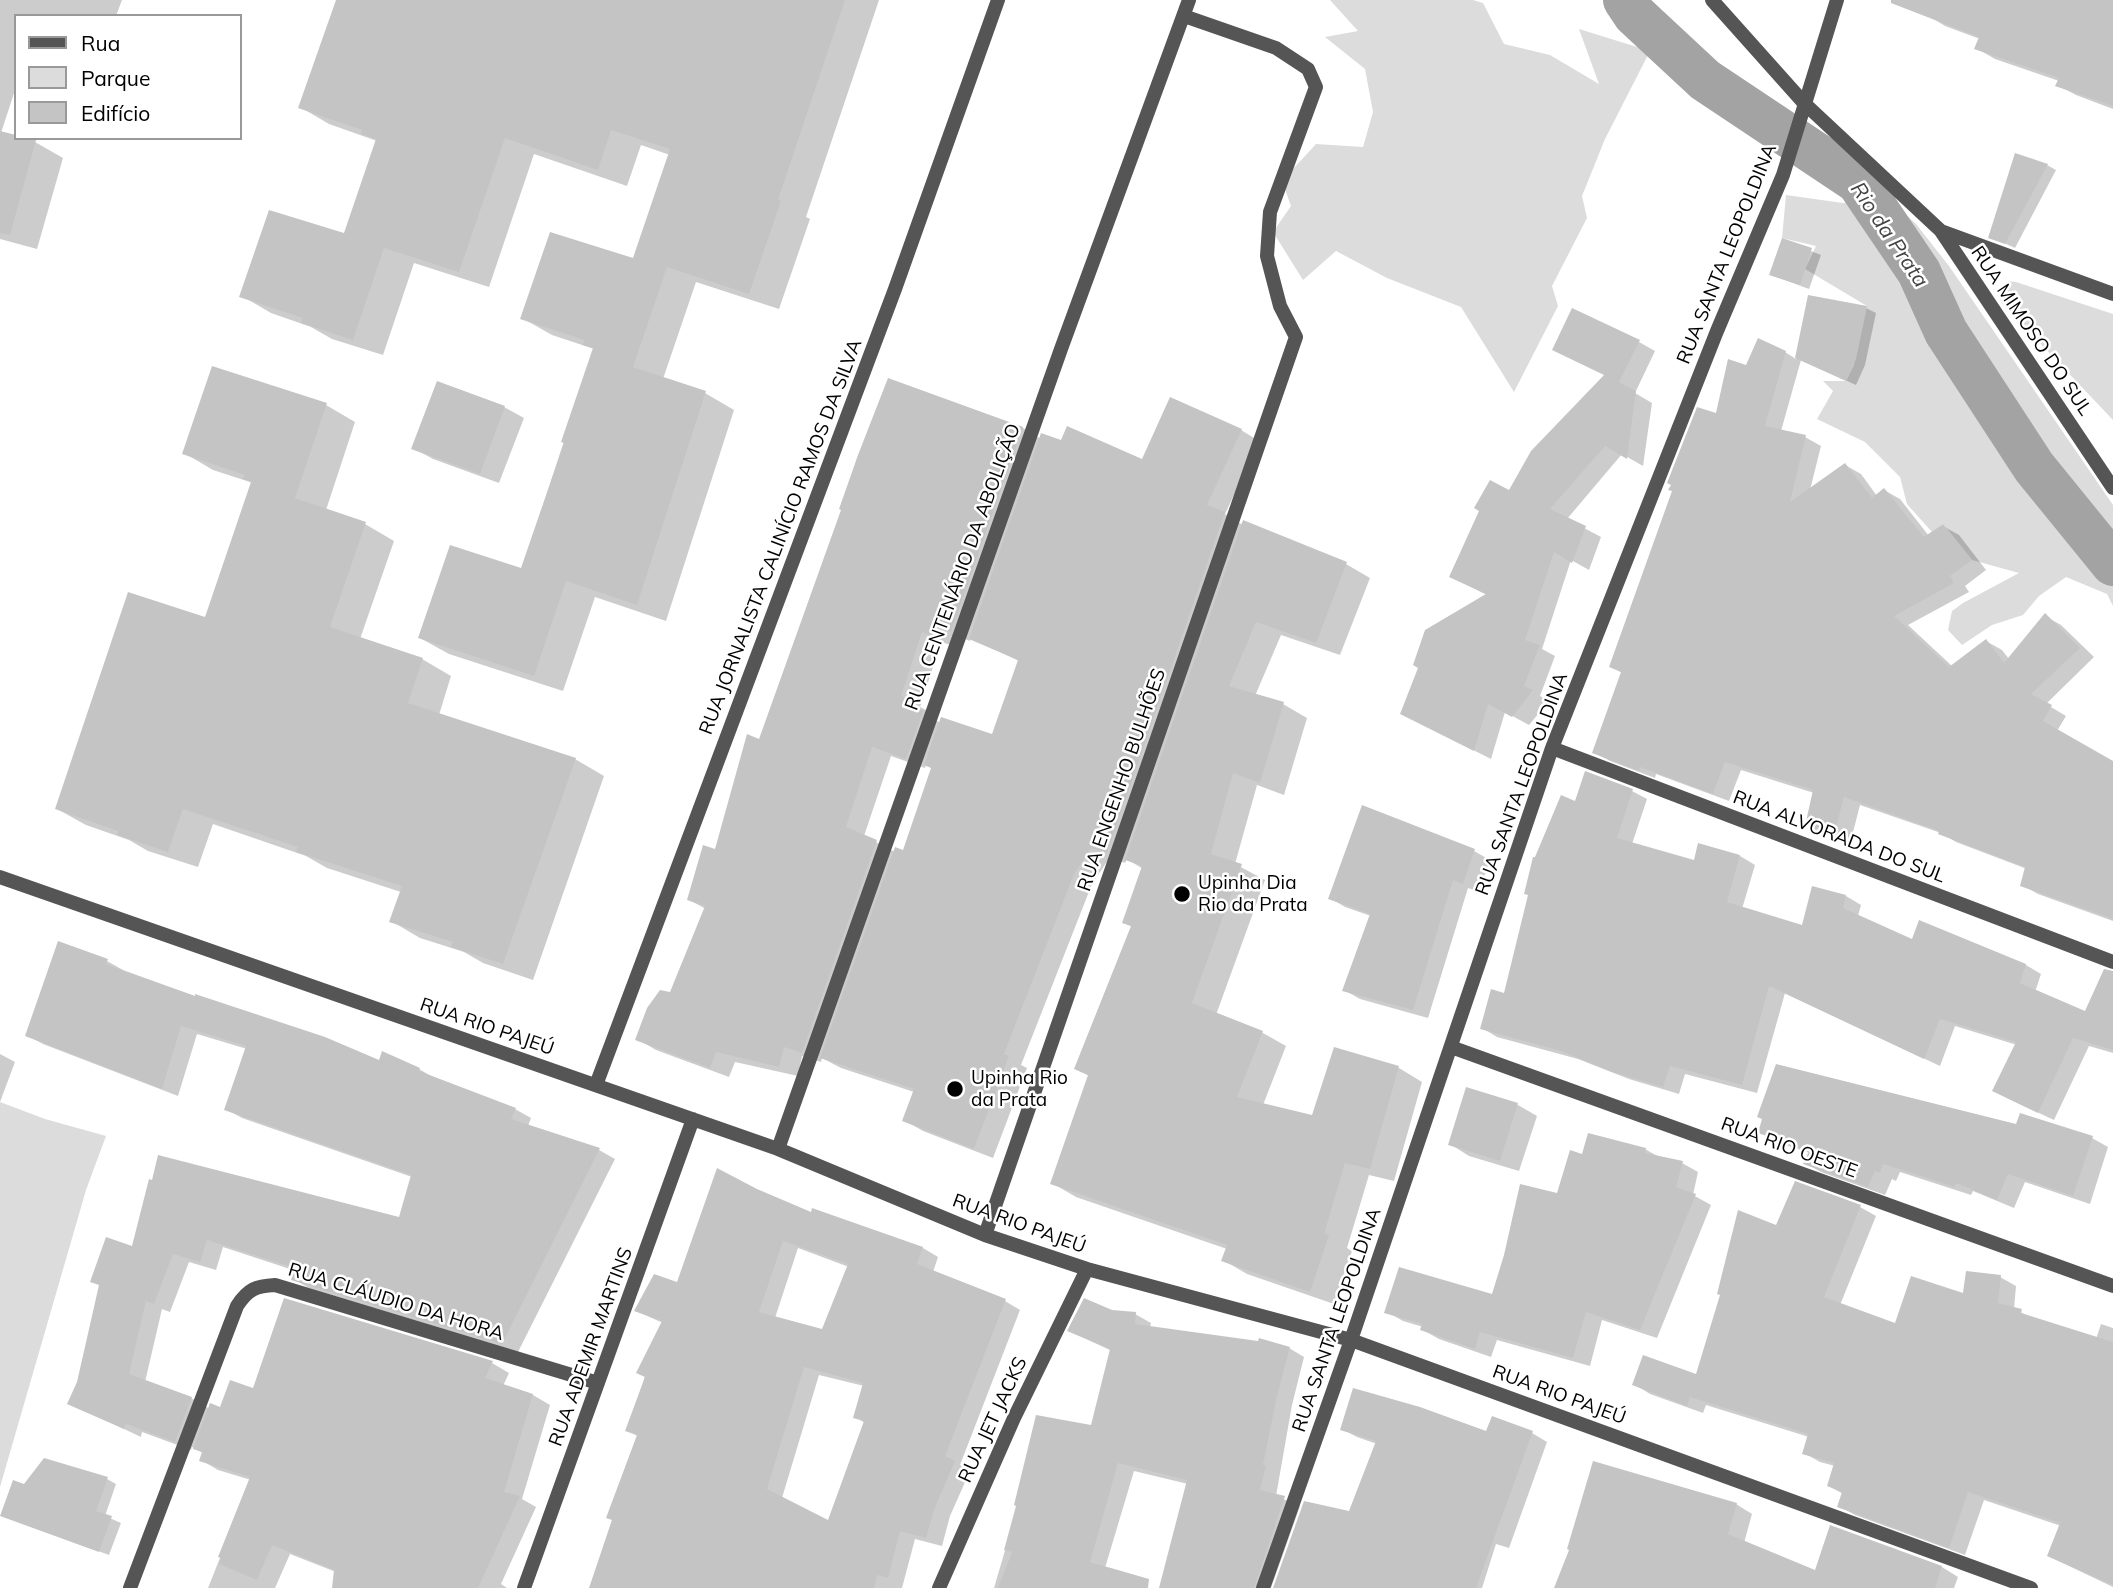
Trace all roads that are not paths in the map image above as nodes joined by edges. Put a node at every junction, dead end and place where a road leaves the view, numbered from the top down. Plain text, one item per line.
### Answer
1 (998, 0) edge
2 (1189, 0) edge
3 (1712, 0) edge
4 (1837, 0) edge
5 (1184, 16) junction
6 (1804, 103) junction
7 (1941, 230) junction
8 (2113, 294) edge
9 (2113, 488) edge
10 (1552, 748) junction
11 (0, 877) edge
12 (2113, 961) edge
13 (1451, 1047) junction
14 (596, 1085) junction
15 (693, 1119) junction
16 (778, 1149) junction
17 (985, 1235) junction
18 (1087, 1269) junction
19 (2113, 1286) edge
20 (1351, 1340) junction
21 (598, 1382) junction
22 (130, 1588) edge
23 (524, 1588) edge
24 (939, 1588) edge
25 (1263, 1588) edge
26 (2031, 1588) edge

1 - 14 street, RUA JORNALISTA CALINÍCIO RAMOS DA SILVA
2 - 5 street, RUA CENTENÁRIO DA ABOLIÇÃO
3 - 6 street
4 - 6 street, RUA SANTA LEOPOLDINA
5 - 16 street, RUA CENTENÁRIO DA ABOLIÇÃO
5 - 17 street, RUA ENGENHO BULHÕES
6 - 7 street
6 - 10 street, RUA SANTA LEOPOLDINA
7 - 8 street
7 - 9 street, RUA MIMOSO DO SUL
10 - 12 street, RUA ALVORADA DO SUL
10 - 13 street, RUA SANTA LEOPOLDINA
11 - 14 street, RUA RIO PAJEÚ
13 - 19 street, RUA RIO OESTE
13 - 20 street, RUA SANTA LEOPOLDINA
14 - 15 street, RUA RIO PAJEÚ
15 - 16 street, RUA RIO PAJEÚ
15 - 21 street, RUA ADEMIR MARTINS
16 - 17 street, RUA RIO PAJEÚ
17 - 18 street, RUA RIO PAJEÚ
18 - 20 street, RUA RIO PAJEÚ
18 - 24 street, RUA JET JACKS
20 - 25 street, RUA SANTA LEOPOLDINA
20 - 26 street, RUA RIO PAJEÚ
21 - 22 street, RUA CLÁUDIO DA HORA
21 - 23 street, RUA ADEMIR MARTINS

